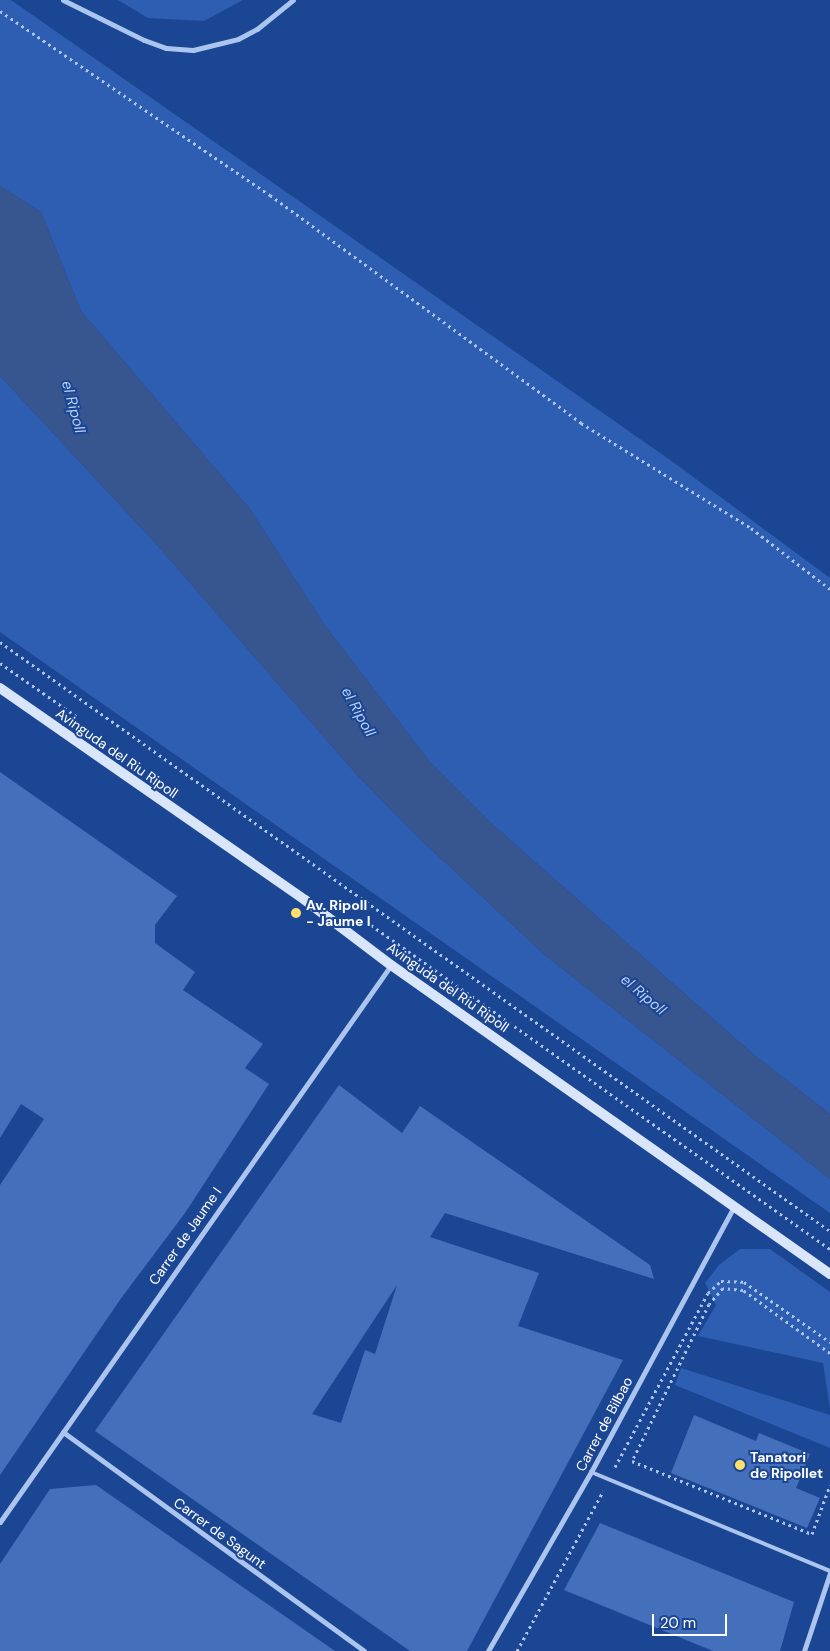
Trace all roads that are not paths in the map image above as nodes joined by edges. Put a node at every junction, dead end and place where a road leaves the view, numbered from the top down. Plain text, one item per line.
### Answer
1 (63, 0) edge
2 (293, 0) edge
3 (0, 688) edge
4 (391, 965) junction
5 (734, 1206) junction
6 (830, 1274) edge
7 (63, 1432) junction
8 (591, 1472) junction
9 (0, 1522) edge
10 (830, 1572) edge
11 (364, 1651) edge
12 (488, 1651) edge
13 (804, 1651) edge

1 - 2 street
3 - 4 street, Avinguda del Riu Ripoll
4 - 5 street, Avinguda del Riu Ripoll
4 - 7 street, Carrer de Jaume I
5 - 6 street, Avinguda del Riu Ripoll
5 - 8 street, Carrer de Bilbao
7 - 9 street, Carrer de Jaume I
7 - 11 street, Carrer de Sagunt
8 - 10 lane
8 - 12 street, Carrer de Bilbao
10 - 13 street

